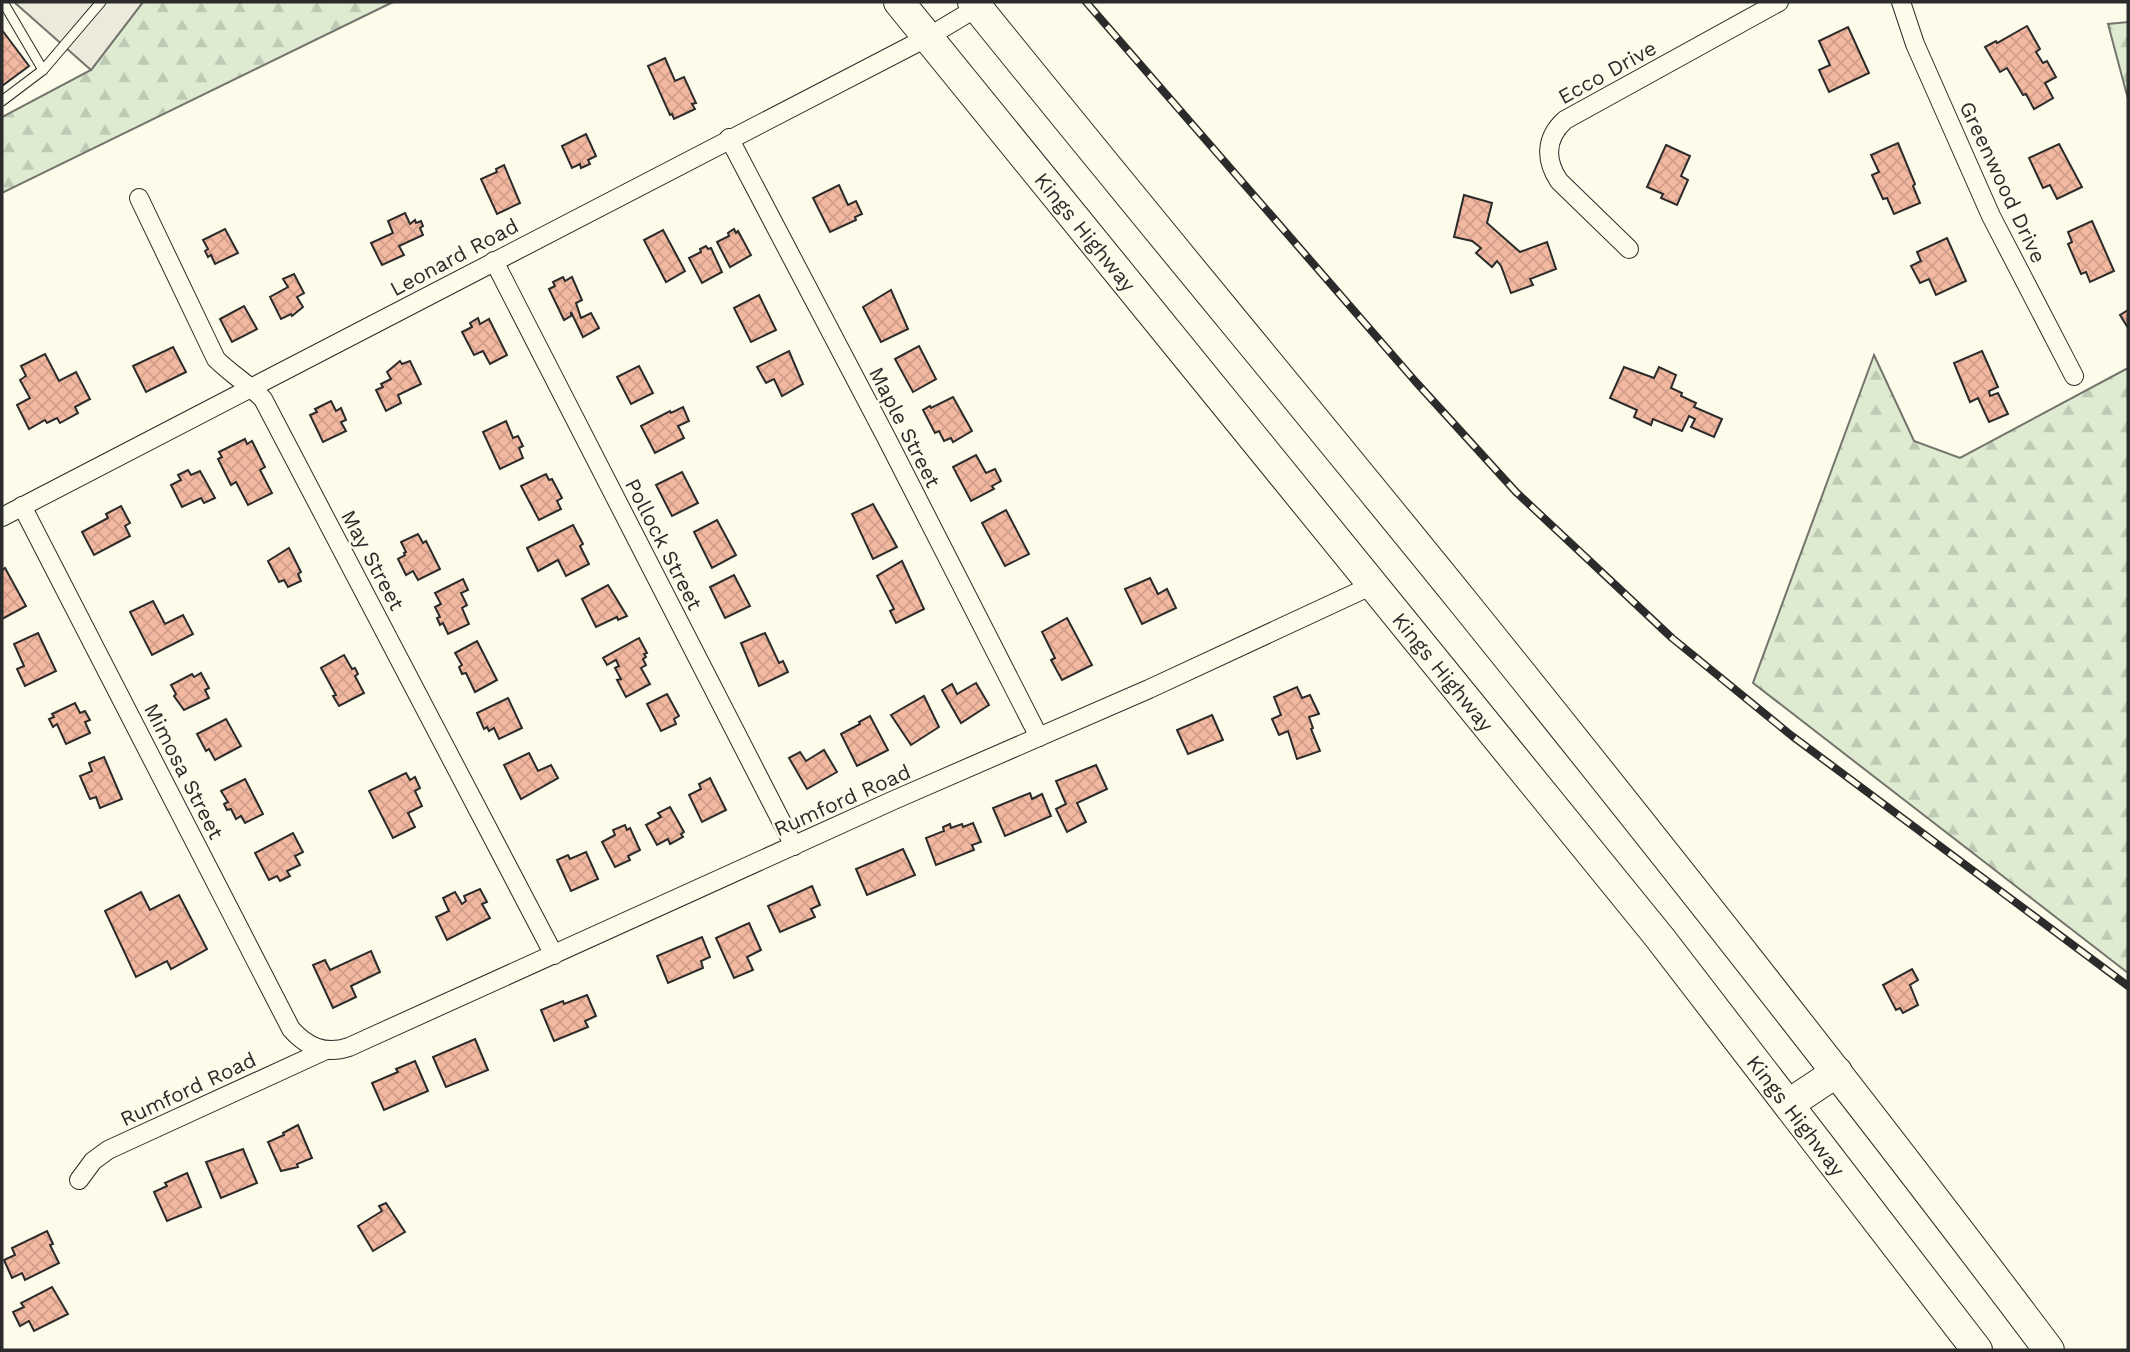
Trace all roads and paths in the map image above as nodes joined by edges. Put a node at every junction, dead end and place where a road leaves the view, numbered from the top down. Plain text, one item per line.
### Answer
1 (3, 2) edge
2 (102, 2) edge
3 (899, 2) edge
4 (1779, 2) edge
5 (1901, 2) edge
6 (979, 4) edge
7 (928, 37) junction
8 (43, 70) junction
9 (2, 101) edge
10 (729, 138) junction
11 (139, 198) dead end
12 (1629, 249) dead end
13 (494, 261) junction
14 (2074, 376) dead end
15 (252, 388) junction
16 (22, 506) junction
17 (2, 517) edge
18 (1375, 584) junction
19 (1040, 737) junction
20 (794, 846) junction
21 (554, 955) junction
22 (320, 1049) junction
23 (1837, 1072) junction
24 (1789, 1104) junction
25 (79, 1180) dead end
26 (1977, 1350) edge
27 (2049, 1350) edge

1 - 8 lane
2 - 8 lane
3 - 7 highway, Kings Highway
4 - 12 street, Ecco Drive
5 - 14 street, Greenwood Drive
6 - 7 street, Leonard Road
6 - 23 highway
7 - 10 street, Leonard Road
7 - 18 highway, Kings Highway
8 - 9 lane
10 - 13 street, Leonard Road
10 - 19 street, Maple Street
11 - 15 street, May Street
13 - 15 street, Leonard Road
13 - 20 street, Pollock Street
15 - 16 street, Leonard Road
15 - 21 street, May Street
16 - 17 street, Leonard Road
16 - 22 street, Mimosa Street
18 - 19 street, Rumford Road
18 - 24 highway, Kings Highway
19 - 20 street, Rumford Road
20 - 21 street, Rumford Road
21 - 22 street, Rumford Road
22 - 25 street, Rumford Road
23 - 24 highway
23 - 27 highway
24 - 26 highway, Kings Highway

